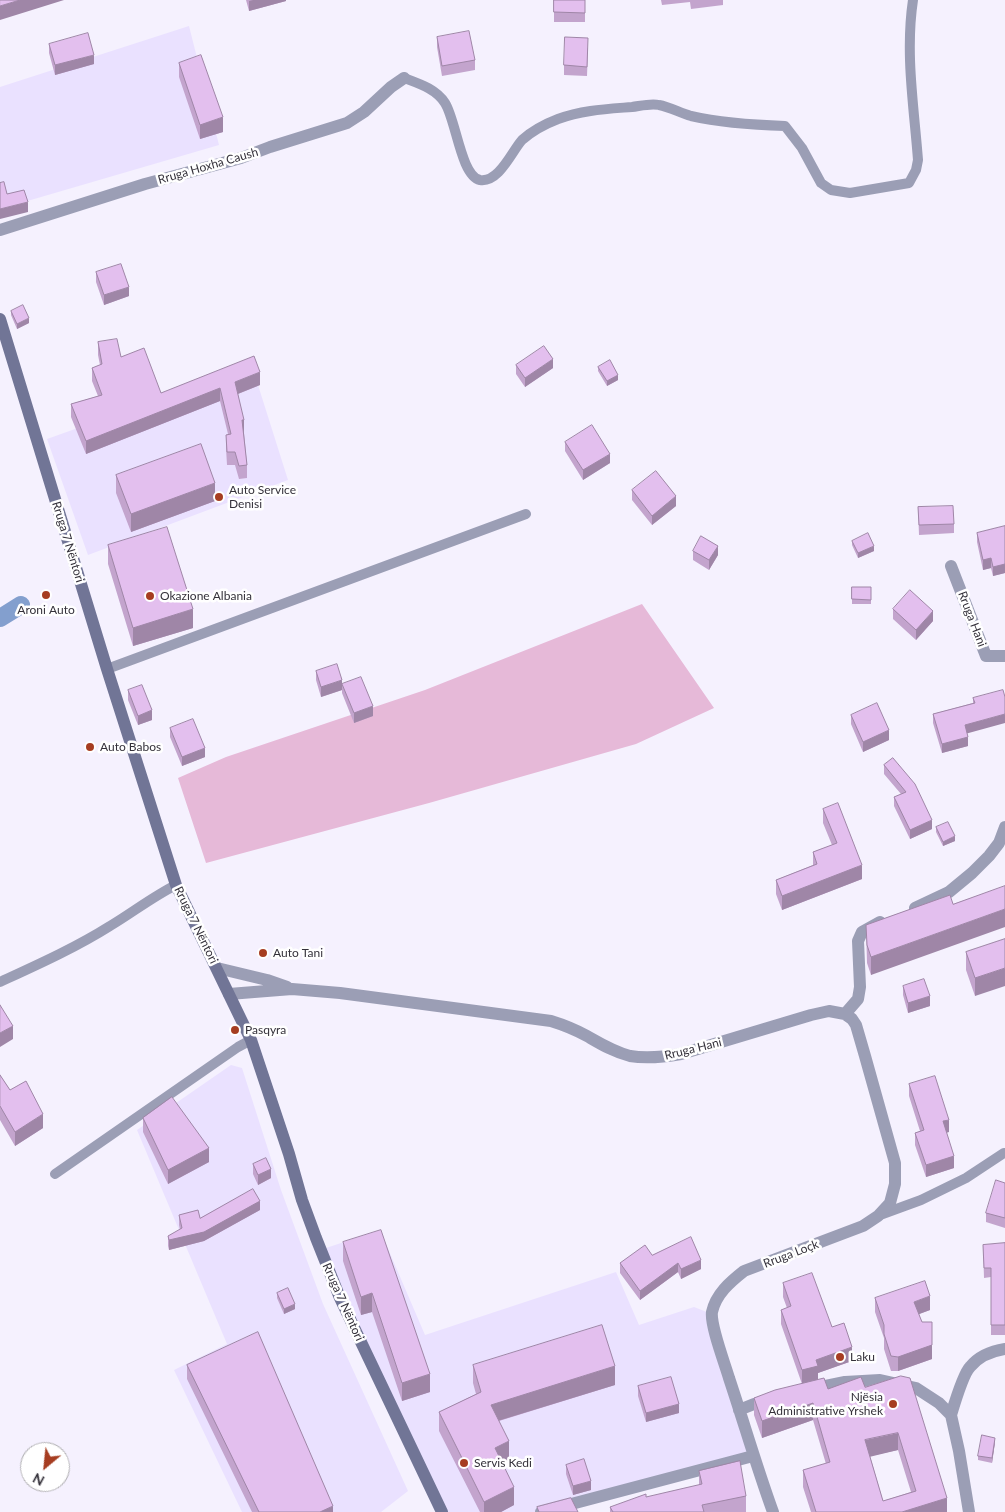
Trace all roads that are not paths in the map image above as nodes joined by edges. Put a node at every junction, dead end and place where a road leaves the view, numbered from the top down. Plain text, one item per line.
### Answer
1 (913, 0) edge
2 (404, 78) joint
3 (0, 230) edge
4 (0, 319) edge
5 (526, 514) dead end
6 (951, 566) dead end
7 (1005, 656) edge
8 (107, 670) junction
9 (1005, 827) edge
10 (1002, 844) edge
11 (176, 885) junction
12 (217, 968) junction
13 (0, 982) edge
14 (292, 989) junction
15 (229, 994) junction
16 (846, 1014) junction
17 (251, 1040) junction
18 (1004, 1153) dead end
19 (55, 1174) dead end
20 (878, 1216) junction
21 (1005, 1349) edge
22 (799, 1392) edge
23 (781, 1397) edge
24 (739, 1410) junction
25 (951, 1415) junction
26 (753, 1456) junction
27 (442, 1512) edge
28 (542, 1512) edge
29 (773, 1512) edge
30 (969, 1512) edge

1 - 2 lane
2 - 3 street, Rruga Hoxha Caush
4 - 8 main road, Rruga 7 Nëntori
5 - 8 lane
6 - 7 street, Rruga Hani
8 - 11 main road, Rruga 7 Nëntori
9 - 10 street
10 - 16 street
11 - 12 main road, Rruga 7 Nëntori
11 - 13 lane
12 - 14 street, Rruga Hani
12 - 15 main road, Rruga 7 Nëntori
14 - 15 street, Rruga Hani
14 - 16 street, Rruga Hani
15 - 17 main road, Rruga 7 Nëntori
16 - 20 street, Rruga Loçk
17 - 19 lane
17 - 27 main road, Rruga 7 Nëntori
18 - 20 lane
20 - 24 street, Rruga Loçk
21 - 25 street
22 - 25 street
23 - 24 street
24 - 26 street, Rruga Loçk
25 - 30 street
26 - 28 street
26 - 29 street, Rruga Loçk

